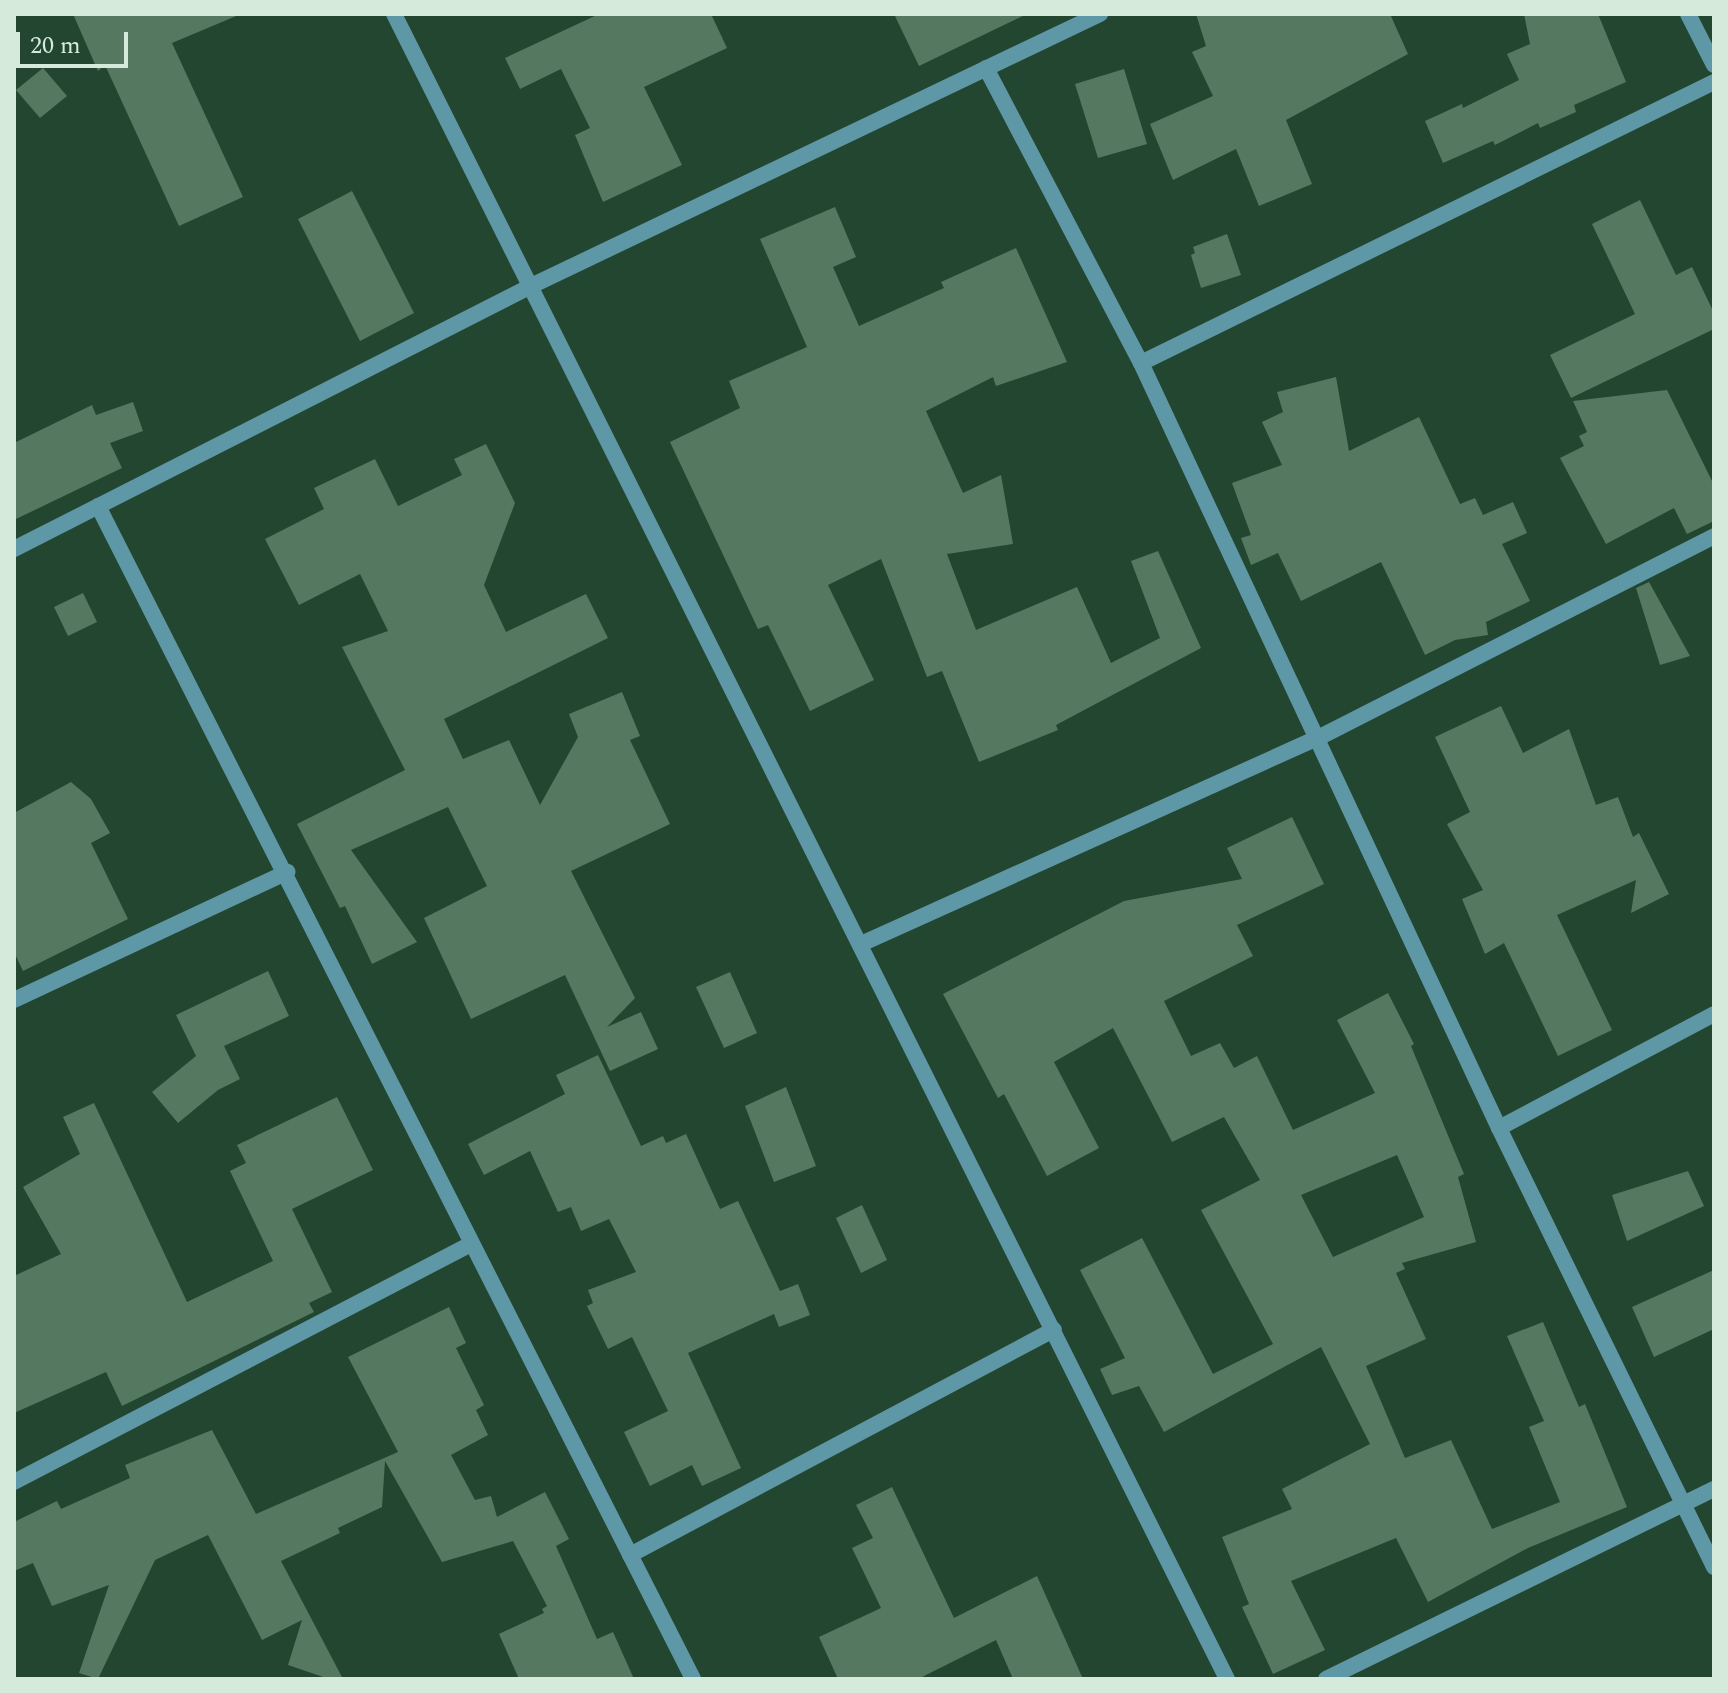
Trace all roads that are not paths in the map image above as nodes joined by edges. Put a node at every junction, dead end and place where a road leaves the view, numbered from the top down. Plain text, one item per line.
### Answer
1 (394, 14) edge
2 (1100, 14) edge
3 (1688, 14) edge
4 (1714, 65) edge
5 (986, 68) junction
6 (1714, 82) edge
7 (531, 286) junction
8 (1141, 363) junction
9 (98, 506) junction
10 (1714, 536) edge
11 (14, 549) edge
12 (1316, 739) junction
13 (287, 872) junction
14 (861, 944) junction
15 (14, 1000) edge
16 (1714, 1014) edge
17 (1499, 1128) junction
18 (471, 1244) junction
19 (1054, 1330) junction
20 (14, 1482) edge
21 (1714, 1489) edge
22 (1683, 1506) junction
23 (630, 1555) junction
24 (1714, 1567) edge
25 (693, 1679) edge
26 (1227, 1679) edge
27 (1326, 1679) edge

1 - 7 street
2 - 5 street
3 - 4 street
5 - 7 street
5 - 8 street
6 - 8 street
7 - 9 street
7 - 14 street
8 - 12 street
9 - 11 street
9 - 13 street
10 - 12 street
12 - 14 street
12 - 17 street
13 - 15 street
13 - 18 street
14 - 19 street
16 - 17 street
17 - 22 street
18 - 20 street
18 - 23 street
19 - 23 street
19 - 26 street
21 - 22 street
22 - 24 street
22 - 27 street
23 - 25 street

